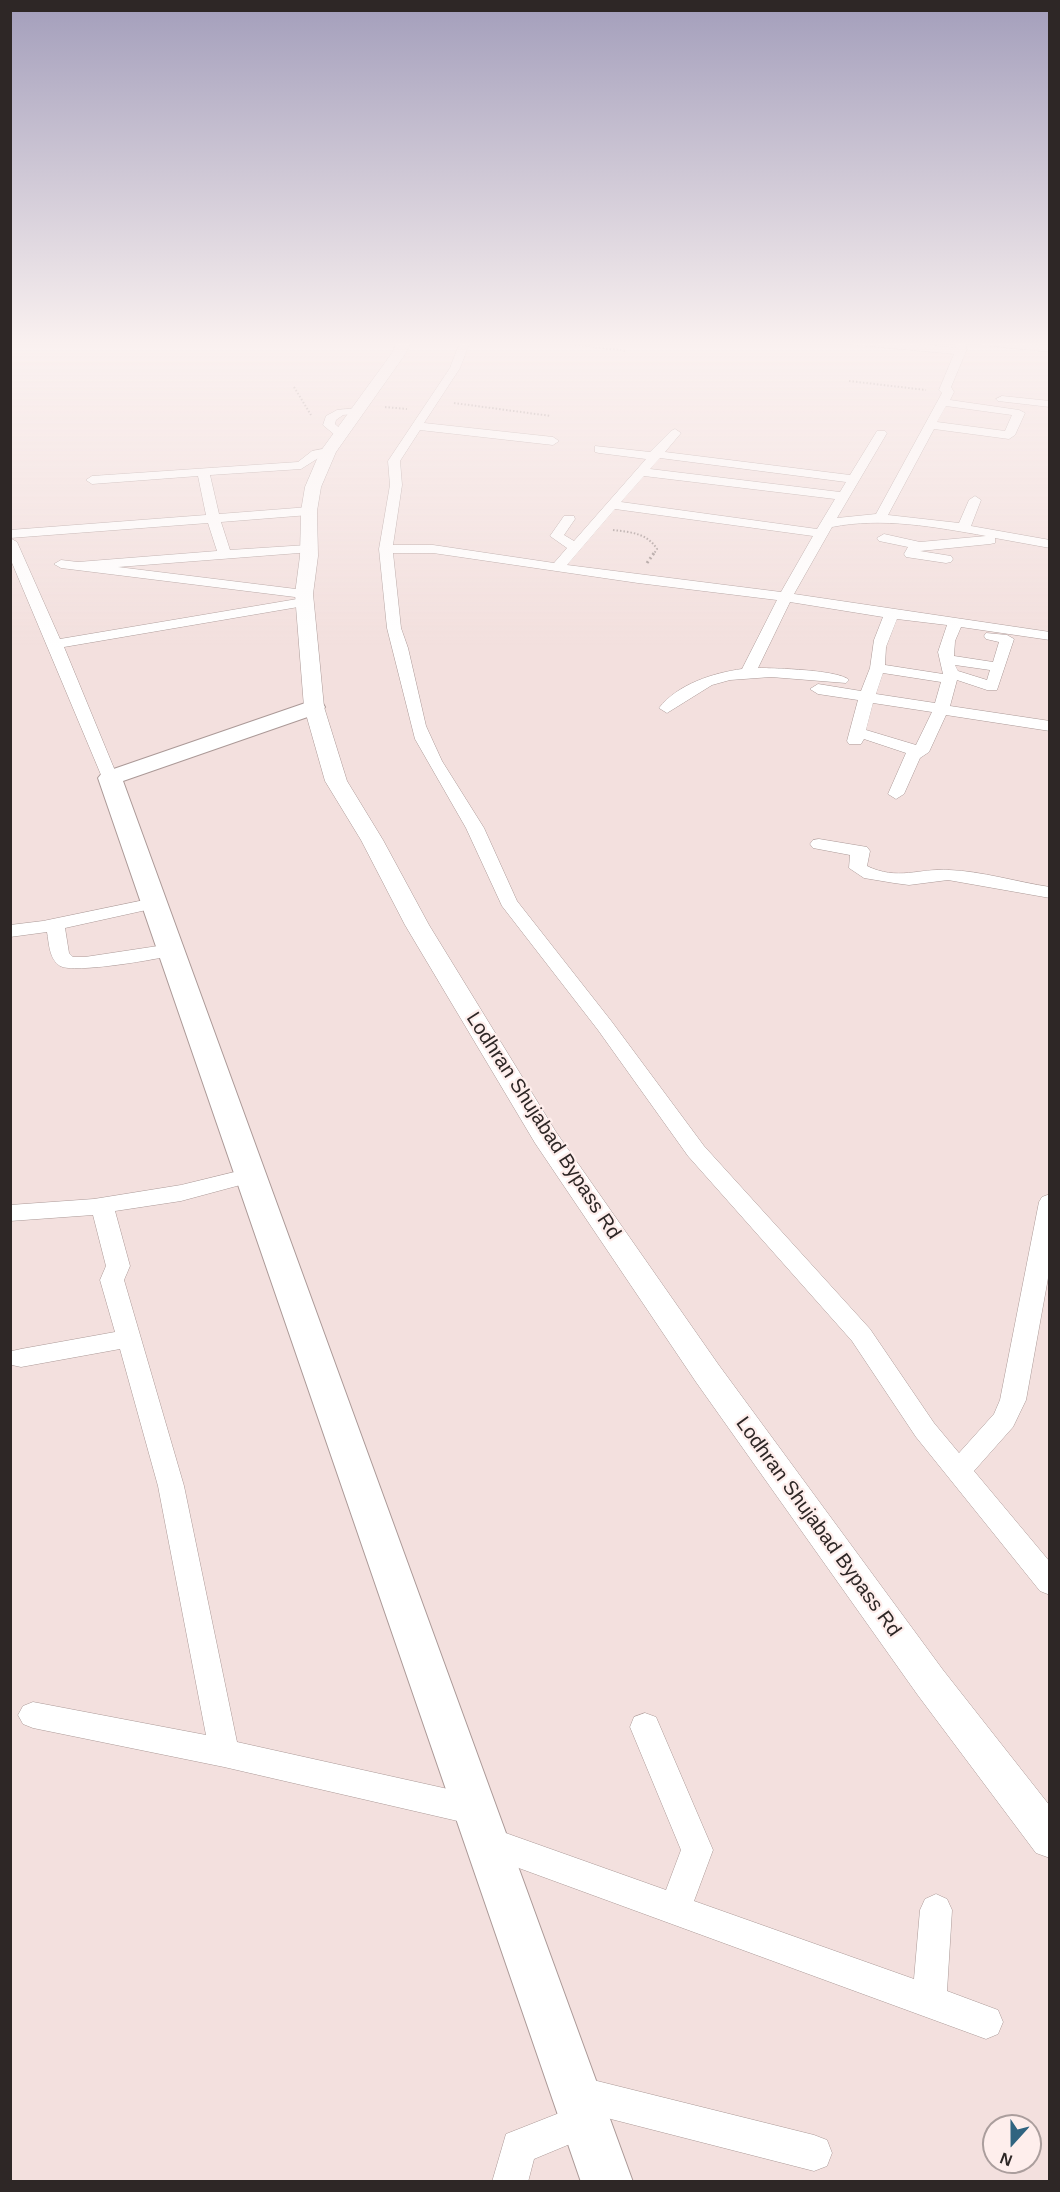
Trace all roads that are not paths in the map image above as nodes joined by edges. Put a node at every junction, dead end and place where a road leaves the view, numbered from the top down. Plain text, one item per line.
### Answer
1 (332, 444) edge
2 (333, 444) edge
3 (401, 444) edge
4 (664, 444) edge
5 (874, 444) edge
6 (919, 444) edge
7 (609, 447) dead end
8 (654, 455) junction
9 (204, 472) junction
10 (640, 472) junction
11 (852, 479) junction
12 (92, 480) dead end
13 (842, 496) junction
14 (975, 500) dead end
15 (612, 505) junction
16 (309, 512) junction
17 (213, 518) junction
18 (880, 518) junction
19 (569, 519) dead end
20 (823, 529) junction
21 (963, 529) junction
22 (1005, 537) junction
23 (884, 538) dead end
24 (11, 541) edge
25 (1050, 544) edge
26 (920, 546) junction
27 (576, 548) junction
28 (307, 549) junction
29 (386, 549) junction
30 (225, 554) junction
31 (946, 559) dead end
32 (61, 564) dead end
33 (78, 566) junction
34 (558, 567) junction
35 (786, 597) junction
36 (304, 598) junction
37 (892, 614) junction
38 (956, 622) junction
39 (990, 636) dead end
40 (1050, 636) edge
41 (55, 644) junction
42 (878, 668) junction
43 (949, 671) junction
44 (748, 672) junction
45 (818, 689) dead end
46 (869, 691) junction
47 (314, 707) junction
48 (667, 708) dead end
49 (941, 709) junction
50 (1050, 726) edge
51 (921, 752) junction
52 (110, 778) junction
53 (896, 794) dead end
54 (819, 844) dead end
55 (1050, 893) edge
56 (154, 903) junction
57 (55, 924) junction
58 (10, 931) edge
59 (171, 950) junction
60 (252, 1175) junction
61 (1050, 1202) edge
62 (102, 1206) junction
63 (10, 1213) edge
64 (128, 1339) junction
65 (21, 1358) dead end
66 (958, 1471) junction
67 (1050, 1582) edge
68 (33, 1715) dead end
69 (645, 1726) dead end
70 (224, 1753) junction
71 (480, 1825) junction
72 (1050, 1839) edge
73 (675, 1909) junction
74 (936, 1910) dead end
75 (929, 2001) junction
76 (986, 2022) dead end
77 (582, 2107) junction
78 (814, 2153) dead end
79 (510, 2181) edge
80 (607, 2181) edge

1 - 9 street
2 - 16 street, Lodhran Shujabad Bypass Rd
3 - 29 street
4 - 8 street
5 - 11 street
6 - 18 street
7 - 8 street
8 - 10 street
8 - 11 street
9 - 12 street
9 - 17 street
10 - 13 street
10 - 15 street
11 - 13 street
13 - 20 street
14 - 21 street
15 - 20 street
15 - 27 street
16 - 17 street
16 - 28 street, Lodhran Shujabad Bypass Rd
17 - 24 street
17 - 30 street
18 - 20 street
18 - 21 street
19 - 27 street
20 - 35 street
21 - 22 street
22 - 25 street
22 - 26 street
23 - 26 street
24 - 41 street
26 - 31 street
27 - 34 street
28 - 30 street
28 - 36 street, Lodhran Shujabad Bypass Rd
29 - 34 street
29 - 66 street
30 - 33 street
32 - 33 street
33 - 36 street
34 - 35 street
35 - 37 street
35 - 44 street
36 - 41 street
36 - 47 street, Lodhran Shujabad Bypass Rd
37 - 38 street
37 - 42 street
38 - 40 street
38 - 43 street
39 - 43 street
41 - 52 street
42 - 43 street
42 - 46 street
43 - 49 street
44 - 46 street
44 - 48 street
45 - 46 street
46 - 49 street
46 - 51 street
47 - 52 main road
47 - 72 street, Lodhran Shujabad Bypass Rd
49 - 50 street
49 - 51 street
51 - 53 street
52 - 56 main road
54 - 55 street
56 - 57 street
56 - 59 main road
57 - 58 street
57 - 59 street
59 - 60 main road
60 - 62 street
60 - 71 main road
61 - 66 street
62 - 63 street
62 - 64 street
64 - 65 street
64 - 70 street
66 - 67 street
68 - 70 street
69 - 73 street
70 - 71 street
71 - 73 street
71 - 77 main road
73 - 75 street
74 - 75 street
75 - 76 street
77 - 78 street
77 - 79 street
77 - 80 main road

